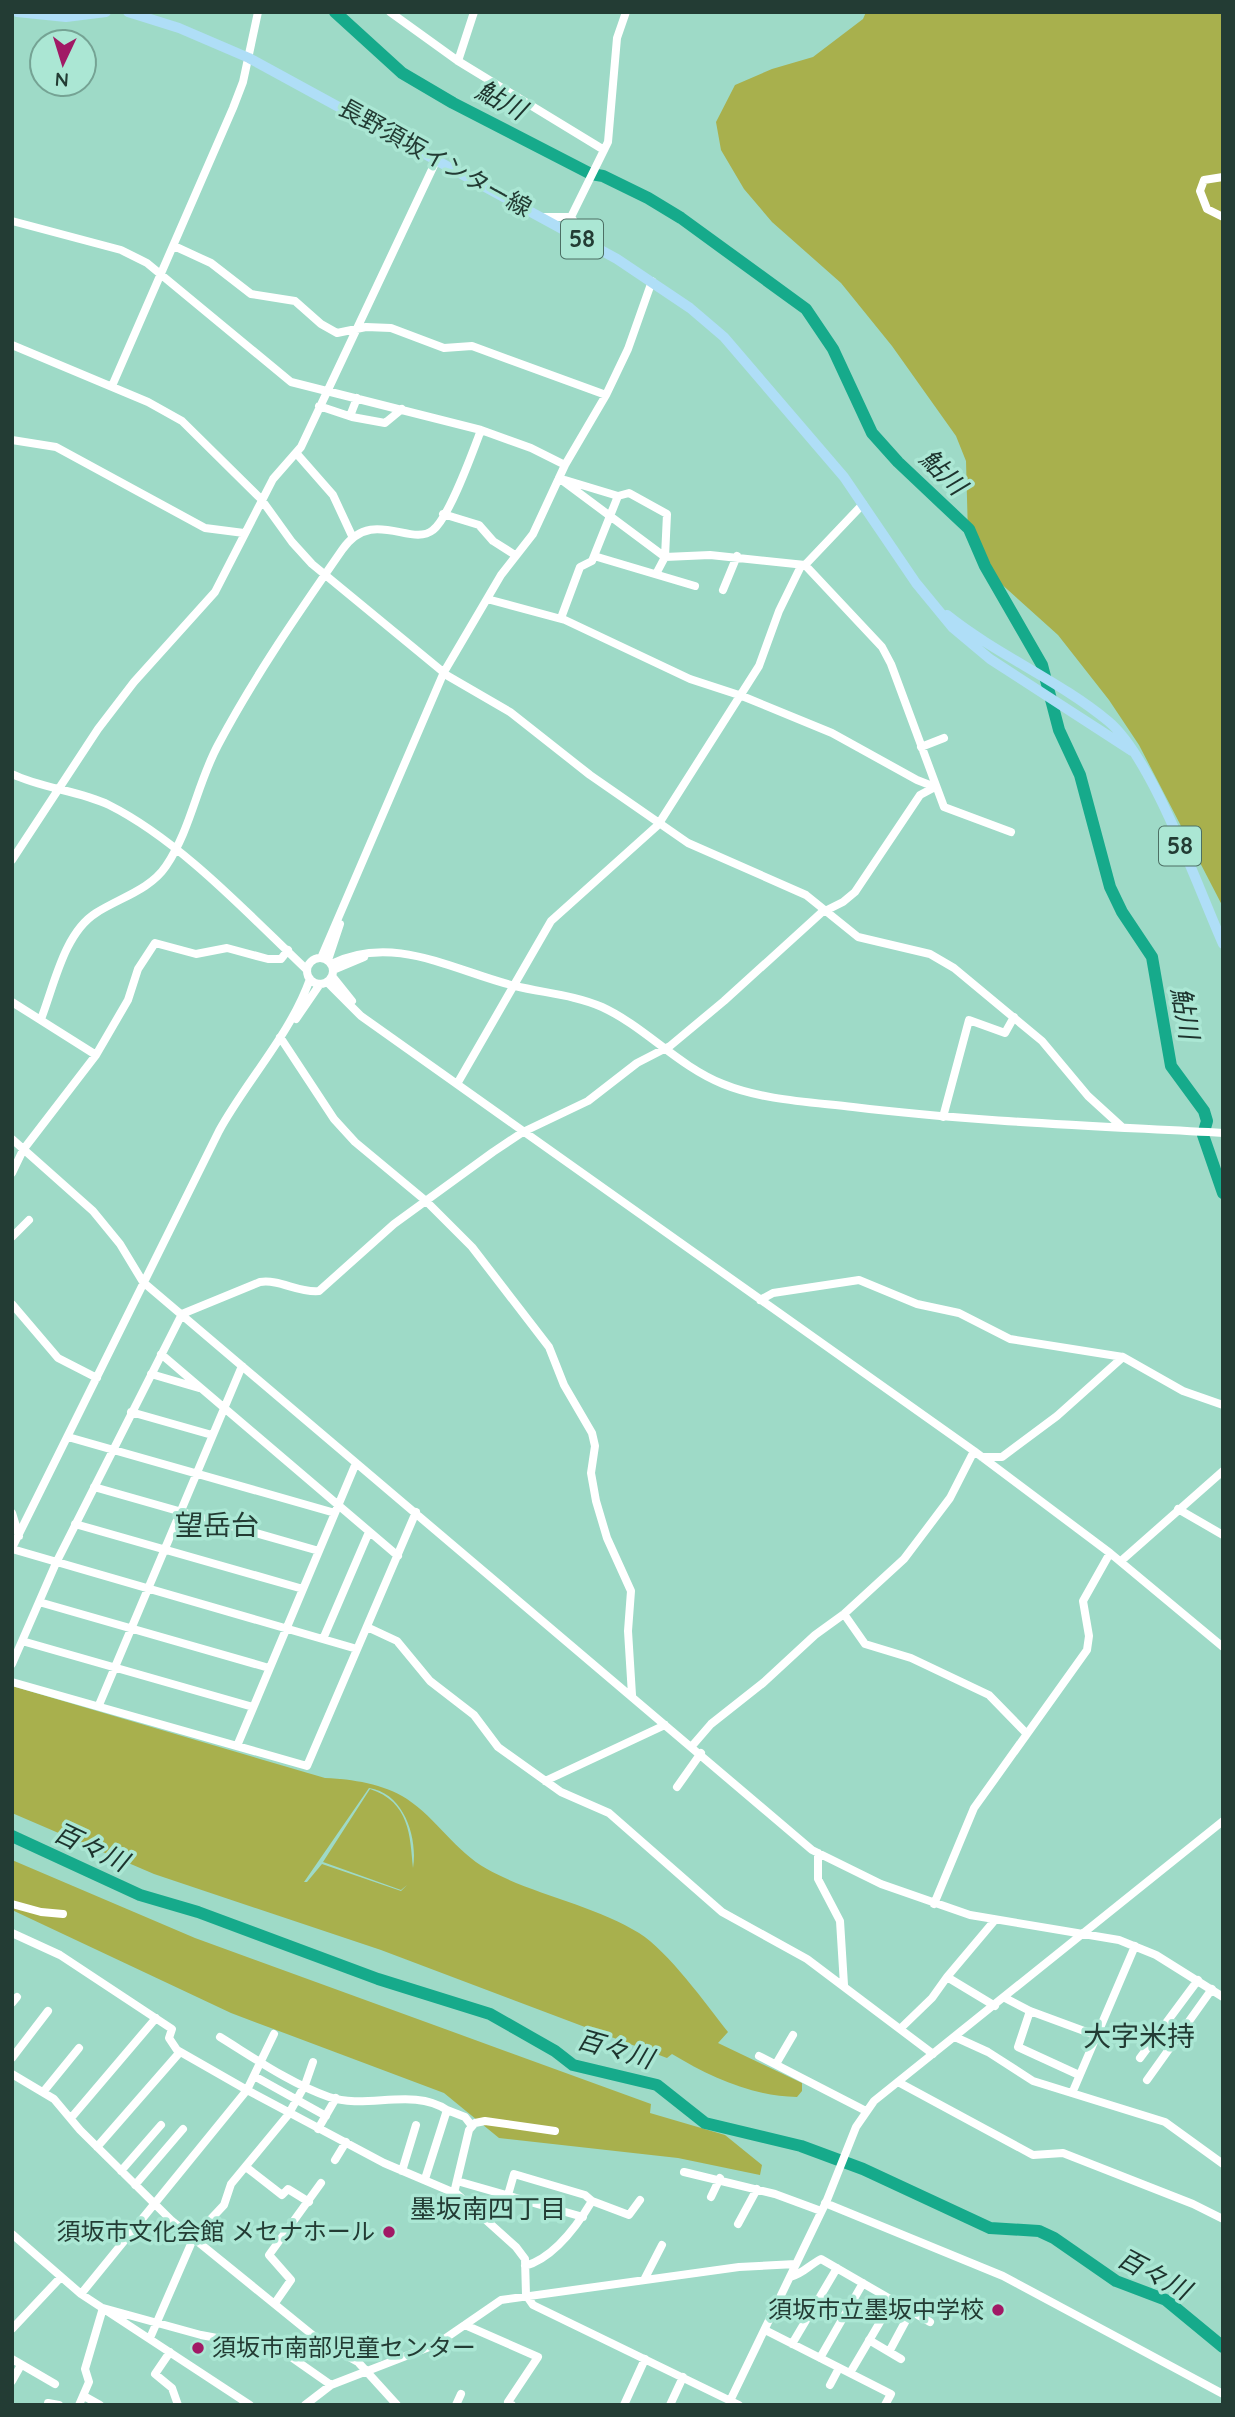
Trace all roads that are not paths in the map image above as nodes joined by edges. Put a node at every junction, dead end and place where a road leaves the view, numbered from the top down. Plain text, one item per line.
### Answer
1 (18, 12) edge
2 (106, 12) edge
3 (128, 12) edge
4 (258, 12) edge
5 (390, 12) edge
6 (474, 12) edge
7 (626, 12) edge
8 (249, 58) junction
9 (458, 61) junction
10 (604, 150) junction
11 (436, 161) junction
12 (1223, 177) edge
13 (572, 215) junction
14 (541, 217) junction
15 (1223, 217) edge
16 (12, 220) edge
17 (588, 243) junction
18 (174, 246) junction
19 (161, 275) junction
20 (652, 281) junction
21 (356, 330) junction
22 (12, 345) edge
23 (112, 386) junction
24 (327, 391) junction
25 (606, 395) junction
26 (357, 398) junction
27 (319, 406) junction
28 (402, 409) junction
29 (350, 416) junction
30 (481, 430) junction
31 (12, 440) edge
32 (297, 454) junction
33 (565, 465) junction
34 (559, 478) junction
35 (618, 496) junction
36 (261, 499) junction
37 (863, 503) junction
38 (443, 514) junction
39 (611, 518) junction
40 (244, 533) junction
41 (353, 538) junction
42 (514, 555) junction
43 (594, 556) junction
44 (737, 556) junction
45 (665, 557) junction
46 (803, 566) junction
47 (324, 574) junction
48 (656, 574) junction
49 (695, 586) dead end
50 (723, 590) dead end
51 (488, 599) junction
52 (930, 601) junction
53 (561, 618) junction
54 (444, 673) junction
55 (742, 696) junction
56 (944, 738) dead end
57 (921, 747) junction
58 (1132, 751) junction
59 (12, 774) edge
60 (935, 787) junction
61 (56, 789) junction
62 (659, 824) junction
63 (1011, 832) dead end
64 (175, 851) junction
65 (12, 860) edge
66 (825, 910) junction
67 (1223, 944) edge
68 (288, 950) junction
69 (326, 969) junction
70 (309, 975) junction
71 (513, 986) junction
72 (12, 1002) edge
73 (1014, 1017) junction
74 (41, 1019) junction
75 (280, 1037) junction
76 (663, 1048) junction
77 (96, 1055) junction
78 (457, 1084) junction
79 (943, 1117) junction
80 (1122, 1128) junction
81 (523, 1132) junction
82 (1223, 1133) edge
83 (12, 1139) edge
84 (23, 1150) junction
85 (12, 1173) edge
86 (426, 1201) junction
87 (29, 1220) dead end
88 (12, 1237) edge
89 (143, 1282) junction
90 (760, 1300) junction
91 (12, 1304) edge
92 (182, 1314) junction
93 (161, 1354) junction
94 (1123, 1357) junction
95 (242, 1366) junction
96 (151, 1374) junction
97 (97, 1378) junction
98 (202, 1388) junction
99 (1223, 1405) edge
100 (224, 1408) junction
101 (131, 1412) junction
102 (212, 1435) junction
103 (68, 1437) junction
104 (112, 1449) junction
105 (974, 1451) junction
106 (982, 1457) junction
107 (356, 1463) junction
108 (1223, 1471) edge
109 (196, 1474) junction
110 (94, 1487) junction
111 (337, 1509) junction
112 (1178, 1509) junction
113 (181, 1512) junction
114 (416, 1512) junction
115 (12, 1513) edge
116 (75, 1524) junction
117 (369, 1532) junction
118 (1223, 1535) edge
119 (19, 1536) junction
120 (12, 1549) edge
121 (166, 1549) junction
122 (319, 1551) junction
123 (1110, 1553) junction
124 (398, 1556) junction
125 (1121, 1562) junction
126 (56, 1563) junction
127 (148, 1589) junction
128 (303, 1589) junction
129 (39, 1602) junction
130 (844, 1614) junction
131 (367, 1627) junction
132 (132, 1628) junction
133 (286, 1629) junction
134 (323, 1639) junction
135 (22, 1641) junction
136 (1223, 1647) edge
137 (357, 1649) junction
138 (12, 1664) edge
139 (116, 1667) junction
140 (270, 1668) junction
141 (12, 1682) edge
142 (632, 1695) junction
143 (99, 1705) junction
144 (253, 1707) junction
145 (665, 1724) junction
146 (1026, 1733) junction
147 (237, 1746) junction
148 (692, 1746) junction
149 (701, 1753) junction
150 (545, 1781) junction
151 (677, 1787) dead end
152 (1223, 1821) edge
153 (818, 1853) junction
154 (12, 1904) edge
155 (934, 1904) junction
156 (64, 1914) dead end
157 (995, 1920) junction
158 (12, 1933) edge
159 (1083, 1933) junction
160 (1135, 1946) junction
161 (947, 1977) junction
162 (1198, 1980) junction
163 (844, 1985) junction
164 (1212, 1989) junction
165 (1223, 1997) edge
166 (1005, 1998) junction
167 (995, 2006) junction
168 (48, 2011) dead end
169 (1030, 2011) junction
170 (156, 2018) junction
171 (901, 2028) junction
172 (274, 2034) dead end
173 (1095, 2035) junction
174 (220, 2037) dead end
175 (955, 2037) junction
176 (793, 2040) dead end
177 (79, 2048) dead end
178 (180, 2052) junction
179 (933, 2054) junction
180 (759, 2056) dead end
181 (12, 2058) edge
182 (1140, 2058) dead end
183 (262, 2062) junction
184 (313, 2062) dead end
185 (776, 2064) junction
186 (12, 2074) edge
187 (1079, 2075) junction
188 (254, 2076) junction
189 (1147, 2080) dead end
190 (898, 2082) junction
191 (305, 2085) junction
192 (247, 2090) junction
193 (44, 2091) junction
194 (1073, 2091) junction
195 (336, 2098) junction
196 (297, 2099) junction
197 (447, 2110) junction
198 (866, 2111) junction
199 (288, 2115) junction
200 (326, 2116) junction
201 (71, 2119) junction
202 (416, 2125) dead end
203 (161, 2126) dead end
204 (472, 2126) junction
205 (183, 2129) dead end
206 (318, 2129) junction
207 (555, 2131) dead end
208 (346, 2143) junction
209 (97, 2147) junction
210 (335, 2160) dead end
211 (1223, 2164) edge
212 (246, 2167) junction
213 (121, 2171) junction
214 (402, 2171) junction
215 (684, 2172) dead end
216 (720, 2178) junction
217 (425, 2179) junction
218 (457, 2181) junction
219 (321, 2183) dead end
220 (135, 2185) junction
221 (757, 2189) junction
222 (454, 2193) junction
223 (508, 2195) junction
224 (711, 2197) dead end
225 (640, 2200) dead end
226 (592, 2201) junction
227 (309, 2202) junction
228 (156, 2204) junction
229 (824, 2205) junction
230 (583, 2217) junction
231 (1223, 2219) edge
232 (738, 2224) dead end
233 (12, 2234) edge
234 (194, 2237) junction
235 (662, 2245) dead end
236 (796, 2264) junction
237 (526, 2266) junction
238 (837, 2269) junction
239 (61, 2277) junction
240 (790, 2277) junction
241 (644, 2280) junction
242 (863, 2283) junction
243 (81, 2294) junction
244 (526, 2295) junction
245 (893, 2300) junction
246 (275, 2304) junction
247 (103, 2308) junction
248 (911, 2311) junction
249 (157, 2322) junction
250 (930, 2322) dead end
251 (465, 2325) junction
252 (12, 2329) edge
253 (765, 2330) junction
254 (150, 2338) junction
255 (869, 2340) junction
256 (792, 2344) junction
257 (170, 2352) junction
258 (889, 2352) junction
259 (820, 2358) junction
260 (12, 2359) edge
261 (645, 2359) junction
262 (901, 2359) dead end
263 (21, 2365) junction
264 (839, 2368) junction
265 (365, 2370) junction
266 (849, 2373) junction
267 (682, 2377) junction
268 (12, 2381) edge
269 (55, 2384) dead end
270 (331, 2385) junction
271 (830, 2385) dead end
272 (461, 2394) dead end
273 (1223, 2394) edge
274 (81, 2401) edge
275 (729, 2402) edge
276 (48, 2403) dead end
277 (59, 2405) edge
278 (100, 2405) edge
279 (178, 2405) edge
280 (250, 2405) edge
281 (305, 2405) edge
282 (397, 2405) edge
283 (456, 2405) edge
284 (512, 2405) edge
285 (624, 2405) edge
286 (670, 2405) edge
287 (740, 2405) edge
288 (885, 2405) edge

1 - 2 main road
3 - 8 main road, 長野須坂インター線 / 58
4 - 8 street
5 - 9 street
6 - 9 street
7 - 10 street
8 - 11 main road, 長野須坂インター線 / 58
8 - 18 street
9 - 10 street
10 - 13 street
11 - 14 main road, 長野須坂インター線 / 58
11 - 21 street
12 - 15 street
13 - 14 street
13 - 17 street
14 - 17 main road, 長野須坂インター線 / 58
16 - 19 street
17 - 20 main road, 長野須坂インター線 / 58
18 - 19 street
18 - 21 street
19 - 23 street
19 - 24 street
20 - 25 street
20 - 37 main road, 長野須坂インター線 / 58
21 - 24 street
21 - 25 street
22 - 23 street
23 - 36 street
24 - 26 street
24 - 27 street
25 - 33 street
26 - 28 street
26 - 29 street
27 - 29 street
27 - 32 street
28 - 29 street
28 - 30 street
30 - 33 street
30 - 38 street
31 - 40 street
32 - 36 street
32 - 41 street
33 - 34 street
34 - 35 street
34 - 39 street
34 - 42 street
35 - 39 street
35 - 45 street
36 - 40 street
36 - 47 street
37 - 46 street
37 - 52 main road, 長野須坂インター線 / 58
38 - 41 street
38 - 42 street
39 - 43 street
39 - 45 street
40 - 61 street
41 - 47 street
42 - 51 street
43 - 48 street
43 - 53 street
44 - 45 street
44 - 46 street
44 - 50 street
45 - 48 street
46 - 55 street
46 - 57 street
47 - 54 street
47 - 64 street
48 - 49 street
51 - 53 street
51 - 54 street
52 - 58 main road, 長野須坂インター線 / 58
52 - 58 main road, 長野須坂インター線 / 58
53 - 55 street
54 - 62 street
54 - 69 street
55 - 60 street
55 - 62 street
56 - 57 street
57 - 60 street
58 - 67 main road, 長野須坂インター線 / 58
59 - 61 street
60 - 63 street
60 - 66 street
61 - 64 street
61 - 65 street
62 - 66 street
62 - 71 street
64 - 68 street
64 - 74 street
66 - 73 street
66 - 76 street
68 - 69 street
68 - 70 street
68 - 77 street
69 - 70 street
69 - 70 street
69 - 71 street
69 - 75 street
69 - 78 street
70 - 75 street
71 - 76 street
71 - 78 street
72 - 74 street
73 - 79 street
73 - 80 street
74 - 77 street
75 - 86 street
75 - 89 street
76 - 79 street
76 - 81 street
77 - 84 street
78 - 81 street
79 - 80 street
80 - 82 street
81 - 86 street
81 - 90 street
83 - 84 street
84 - 85 street
84 - 89 street
86 - 92 street
86 - 142 street
87 - 88 street
89 - 92 street
89 - 97 street
90 - 94 street
90 - 105 street
91 - 97 street
92 - 93 street
92 - 95 street
93 - 96 street
93 - 98 street
94 - 99 street
94 - 106 street
95 - 100 street
95 - 107 street
96 - 98 street
96 - 101 street
97 - 103 street
98 - 100 street
100 - 102 street
100 - 111 street
101 - 102 street
101 - 104 street
102 - 109 street
103 - 104 street
103 - 119 street
104 - 109 street
104 - 110 street
105 - 106 street
105 - 130 street
106 - 123 street
107 - 111 street
107 - 114 street
108 - 112 street
109 - 111 street
109 - 113 street
110 - 113 street
110 - 116 street
111 - 117 street
111 - 122 street
112 - 118 street
112 - 125 street
113 - 121 street
113 - 122 street
114 - 124 street
114 - 142 street
115 - 119 street
116 - 121 street
116 - 126 street
117 - 124 street
117 - 134 street
119 - 120 street
120 - 126 street
121 - 127 street
121 - 128 street
122 - 128 street
123 - 125 street
123 - 146 street
124 - 131 street
125 - 136 street
126 - 127 street
126 - 129 street
127 - 132 street
127 - 133 street
128 - 133 street
129 - 132 street
129 - 135 street
130 - 146 street
130 - 148 street
131 - 137 street
131 - 150 street
132 - 139 street
132 - 140 street
133 - 134 street
133 - 140 street
134 - 137 street
135 - 138 street
135 - 139 street
137 - 147 street
139 - 143 street
139 - 144 street
140 - 144 street
141 - 143 street
142 - 145 street
143 - 147 street
144 - 147 street
145 - 148 street
145 - 150 street
146 - 155 street
148 - 149 street
149 - 151 street
149 - 153 street
150 - 163 street
152 - 159 street
153 - 155 street
153 - 163 street
154 - 156 street
155 - 157 street
157 - 159 street
157 - 161 street
158 - 170 street
159 - 160 street
159 - 166 street
160 - 162 street
160 - 173 street
161 - 167 street
161 - 171 street
162 - 164 street
162 - 182 street
163 - 171 street
164 - 165 street
164 - 189 street
166 - 167 street
166 - 169 street
167 - 175 street
168 - 181 street
169 - 173 street
169 - 187 street
170 - 178 street
170 - 201 street
171 - 179 street
172 - 183 street
173 - 187 street
174 - 183 street
175 - 179 street
175 - 194 street
176 - 185 street
177 - 193 street
178 - 192 street
178 - 209 street
179 - 190 street
180 - 185 street
183 - 188 street
183 - 191 street
184 - 191 street
185 - 198 street
186 - 193 street
187 - 194 street
188 - 192 street
188 - 196 street
190 - 198 street
190 - 231 street
191 - 195 street
191 - 196 street
192 - 199 street
192 - 228 street
193 - 201 street
194 - 211 street
195 - 197 street
195 - 200 street
196 - 199 street
196 - 200 street
197 - 204 street
197 - 217 street
198 - 229 street
199 - 206 street
199 - 212 street
200 - 206 street
201 - 209 street
202 - 214 street
203 - 213 street
204 - 207 street
204 - 218 street
205 - 220 street
206 - 208 street
208 - 210 street
208 - 214 street
209 - 213 street
212 - 227 street
212 - 234 street
213 - 220 street
214 - 217 street
215 - 216 street
216 - 221 street
216 - 224 street
217 - 222 street
218 - 222 street
218 - 223 street
219 - 227 street
220 - 228 street
221 - 229 street
221 - 232 street
222 - 237 street
223 - 226 street
223 - 230 street
225 - 226 street
226 - 230 street
227 - 246 street
228 - 234 street
228 - 243 street
229 - 236 street
229 - 273 street
230 - 237 street
233 - 239 street
234 - 246 street
234 - 249 street
235 - 241 street
236 - 240 street
236 - 241 street
237 - 244 street
238 - 240 street
238 - 242 street
238 - 256 street
239 - 243 street
239 - 252 street
240 - 253 street
241 - 244 street
242 - 245 street
242 - 259 street
243 - 247 street
244 - 251 street
244 - 261 street
245 - 248 street
245 - 255 street
246 - 265 street
247 - 249 street
247 - 254 street
247 - 274 street
248 - 250 street
248 - 258 street
249 - 254 street
249 - 270 street
251 - 265 street
251 - 284 street
253 - 256 street
253 - 275 street
254 - 257 street
255 - 258 street
255 - 266 street
256 - 259 street
257 - 279 street
257 - 280 street
258 - 262 street
259 - 264 street
260 - 263 street
261 - 267 street
261 - 285 street
263 - 268 street
263 - 269 street
264 - 266 street
264 - 271 street
265 - 270 street
265 - 282 street
266 - 288 street
267 - 275 street
267 - 286 street
270 - 281 street
272 - 283 street
274 - 278 street
275 - 287 street
276 - 277 street

